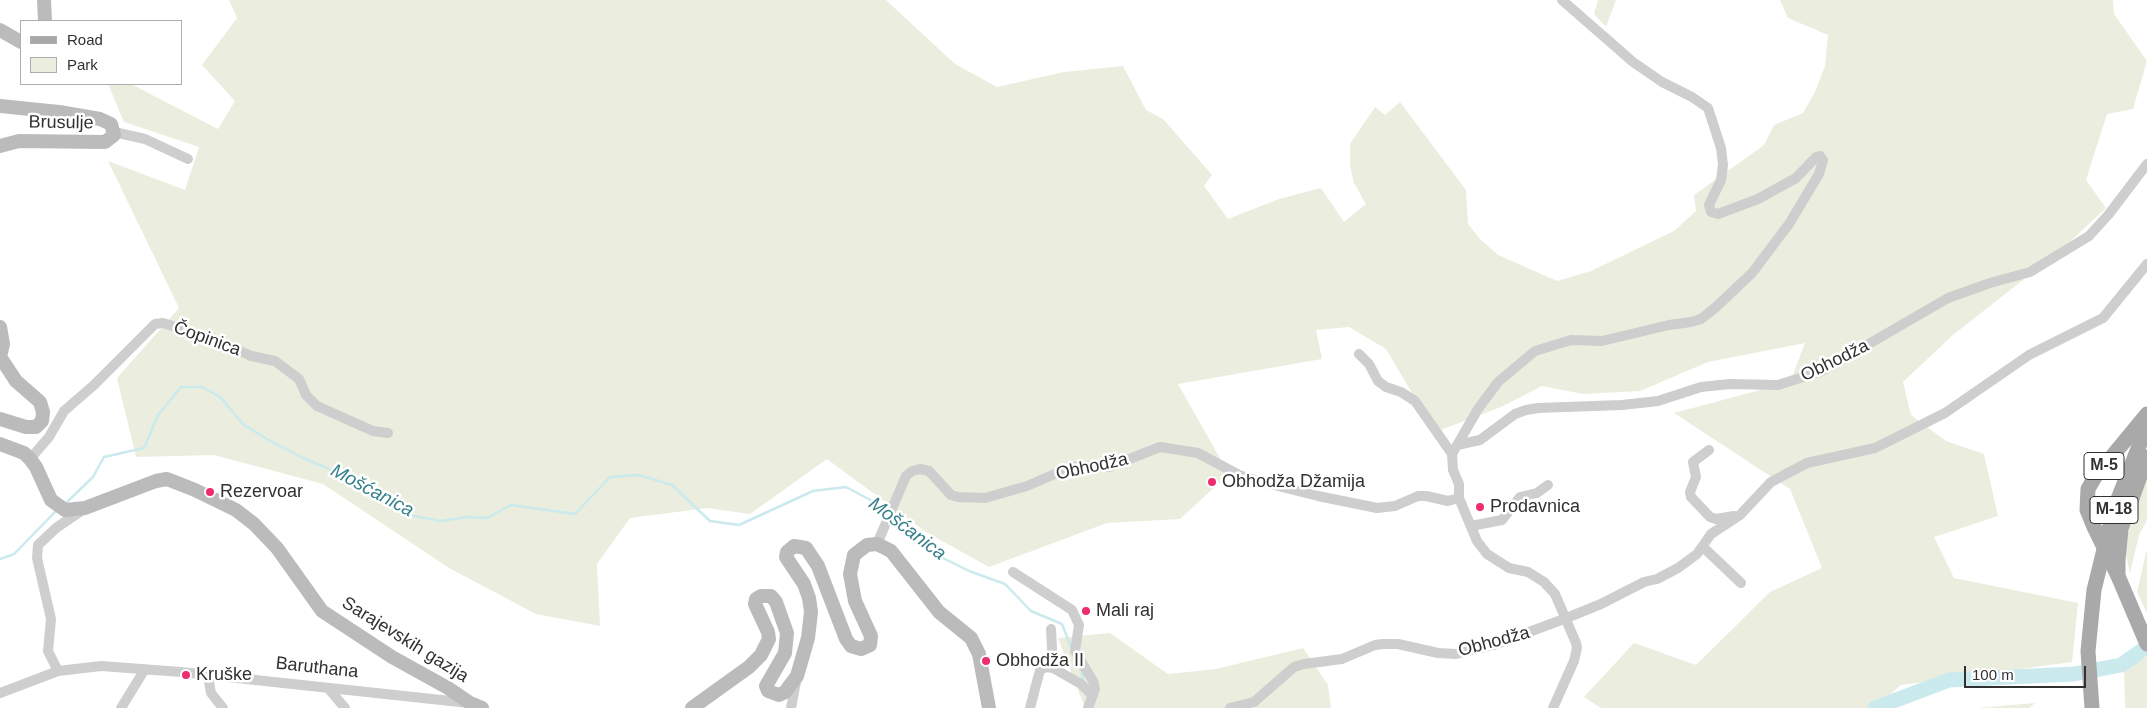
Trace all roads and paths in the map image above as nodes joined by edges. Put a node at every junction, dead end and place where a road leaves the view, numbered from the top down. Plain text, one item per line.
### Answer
1 (44, 0) edge
2 (1562, 0) edge
3 (45, 20) edge
4 (0, 30) edge
5 (20, 41) edge
6 (0, 106) edge
7 (114, 132) junction
8 (0, 146) edge
9 (188, 159) dead end
10 (2147, 164) edge
11 (2147, 264) edge
12 (0, 327) edge
13 (1359, 354) dead end
14 (0, 357) edge
15 (2147, 414) edge
16 (0, 419) edge
17 (2147, 426) edge
18 (388, 433) dead end
19 (0, 444) edge
20 (1454, 450) junction
21 (1709, 450) dead end
22 (2147, 457) edge
23 (30, 459) junction
24 (1548, 485) dead end
25 (1459, 498) junction
26 (85, 508) junction
27 (1740, 515) junction
28 (1470, 526) junction
29 (877, 544) junction
30 (1703, 547) junction
31 (1013, 572) dead end
32 (2118, 576) junction
33 (1741, 583) dead end
34 (1564, 619) junction
35 (1051, 629) dead end
36 (2147, 644) edge
37 (1053, 668) junction
38 (145, 669) junction
39 (58, 672) junction
40 (208, 676) junction
41 (797, 676) junction
42 (328, 688) junction
43 (0, 693) edge
44 (1092, 695) junction
45 (476, 706) edge
46 (121, 708) edge
47 (224, 708) edge
48 (345, 708) edge
49 (692, 708) edge
50 (791, 708) edge
51 (990, 708) edge
52 (1030, 708) edge
53 (1088, 708) edge
54 (1230, 708) edge
55 (1553, 708) edge
56 (2092, 708) edge

1 - 3 main road
2 - 20 street
4 - 5 main road
6 - 7 main road, Brusulje
7 - 8 main road, Brusulje
7 - 9 street
10 - 20 street, Obhodža
11 - 27 street, Obhodža
12 - 14 main road
13 - 20 street
14 - 16 main road
15 - 32 main road, M-5, bridge
17 - 56 main road, M-18
18 - 23 street, Čopinica
19 - 23 main road
20 - 25 street
21 - 27 street
22 - 32 main road, M-5
23 - 26 main road, Sarajevskih gazija
24 - 28 street
25 - 28 street
25 - 29 street, Obhodža
26 - 39 street
26 - 45 main road, Sarajevskih gazija
27 - 30 street, Obhodža
28 - 34 street
29 - 41 main road
29 - 51 main road
30 - 33 street
30 - 34 street, Obhodža
31 - 44 street
32 - 36 main road, M-5
34 - 54 street, Obhodža
34 - 55 street
35 - 37 street
37 - 44 street
37 - 52 street
38 - 39 street, Baruthana
38 - 40 street, Baruthana
38 - 46 street
39 - 43 street, Baruthana
40 - 42 street, Baruthana
40 - 47 street
41 - 49 main road
41 - 50 street
42 - 45 street, Baruthana
42 - 48 street
44 - 53 street

